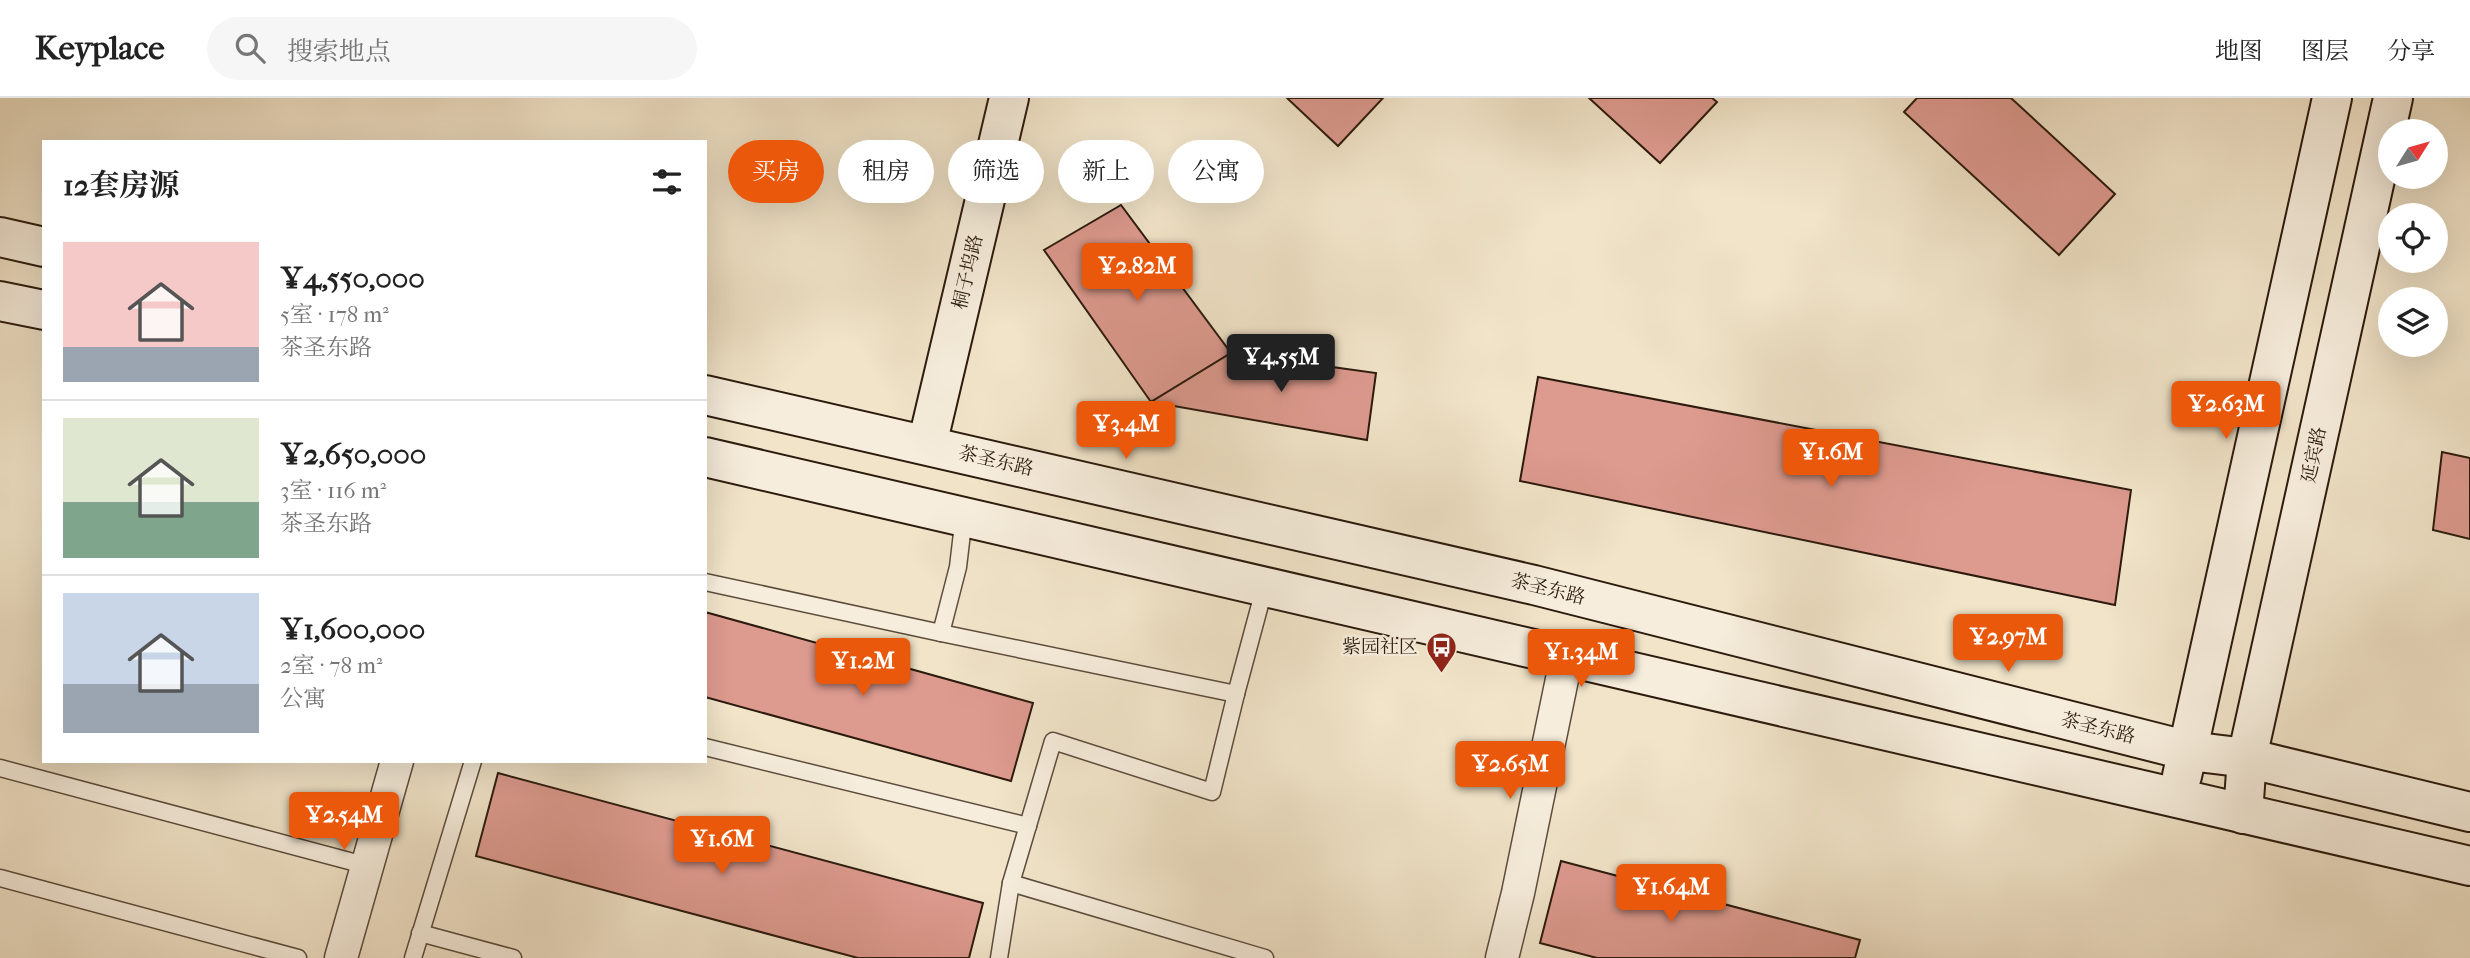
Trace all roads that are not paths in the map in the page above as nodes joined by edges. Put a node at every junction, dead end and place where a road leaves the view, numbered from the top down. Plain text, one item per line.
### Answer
1 (1009, 98) edge
2 (2332, 98) edge
3 (2393, 98) edge
4 (0, 237) edge
5 (42, 247) edge
6 (0, 301) edge
7 (42, 310) edge
8 (707, 395) edge
9 (927, 445) junction
10 (707, 457) edge
11 (964, 516) junction
12 (707, 582) edge
13 (1265, 586) junction
14 (941, 633) junction
15 (1567, 655) junction
16 (1236, 694) junction
17 (707, 747) edge
18 (2189, 751) junction
19 (2247, 758) junction
20 (396, 763) edge
21 (473, 763) edge
22 (0, 768) edge
23 (2177, 798) junction
24 (2470, 812) edge
25 (2243, 814) junction
26 (1028, 827) junction
27 (368, 866) junction
28 (2470, 866) edge
29 (0, 878) edge
30 (1011, 883) junction
31 (420, 933) junction
32 (298, 958) edge
33 (341, 958) edge
34 (413, 958) edge
35 (513, 958) edge
36 (999, 958) edge
37 (1265, 958) edge
38 (1502, 958) edge

1 - 9 main road, 桐子坞路
2 - 18 main road
3 - 19 main road, 延宾路
4 - 5 main road
6 - 7 main road
8 - 9 main road, 茶圣东路
9 - 18 main road, 茶圣东路
10 - 11 main road
11 - 13 main road
11 - 14 lane
12 - 14 lane
13 - 15 main road
13 - 16 lane
14 - 16 lane
15 - 23 main road
15 - 38 street
16 - 26 lane
17 - 26 lane
18 - 19 main road, 茶圣东路
18 - 23 main road
19 - 24 main road, 茶圣东路
19 - 25 main road, 延宾路
20 - 27 street
21 - 31 lane
22 - 27 lane
23 - 25 main road
25 - 28 main road
26 - 30 lane
27 - 33 street
29 - 32 lane
30 - 36 lane
30 - 37 lane
31 - 34 lane
31 - 35 lane

